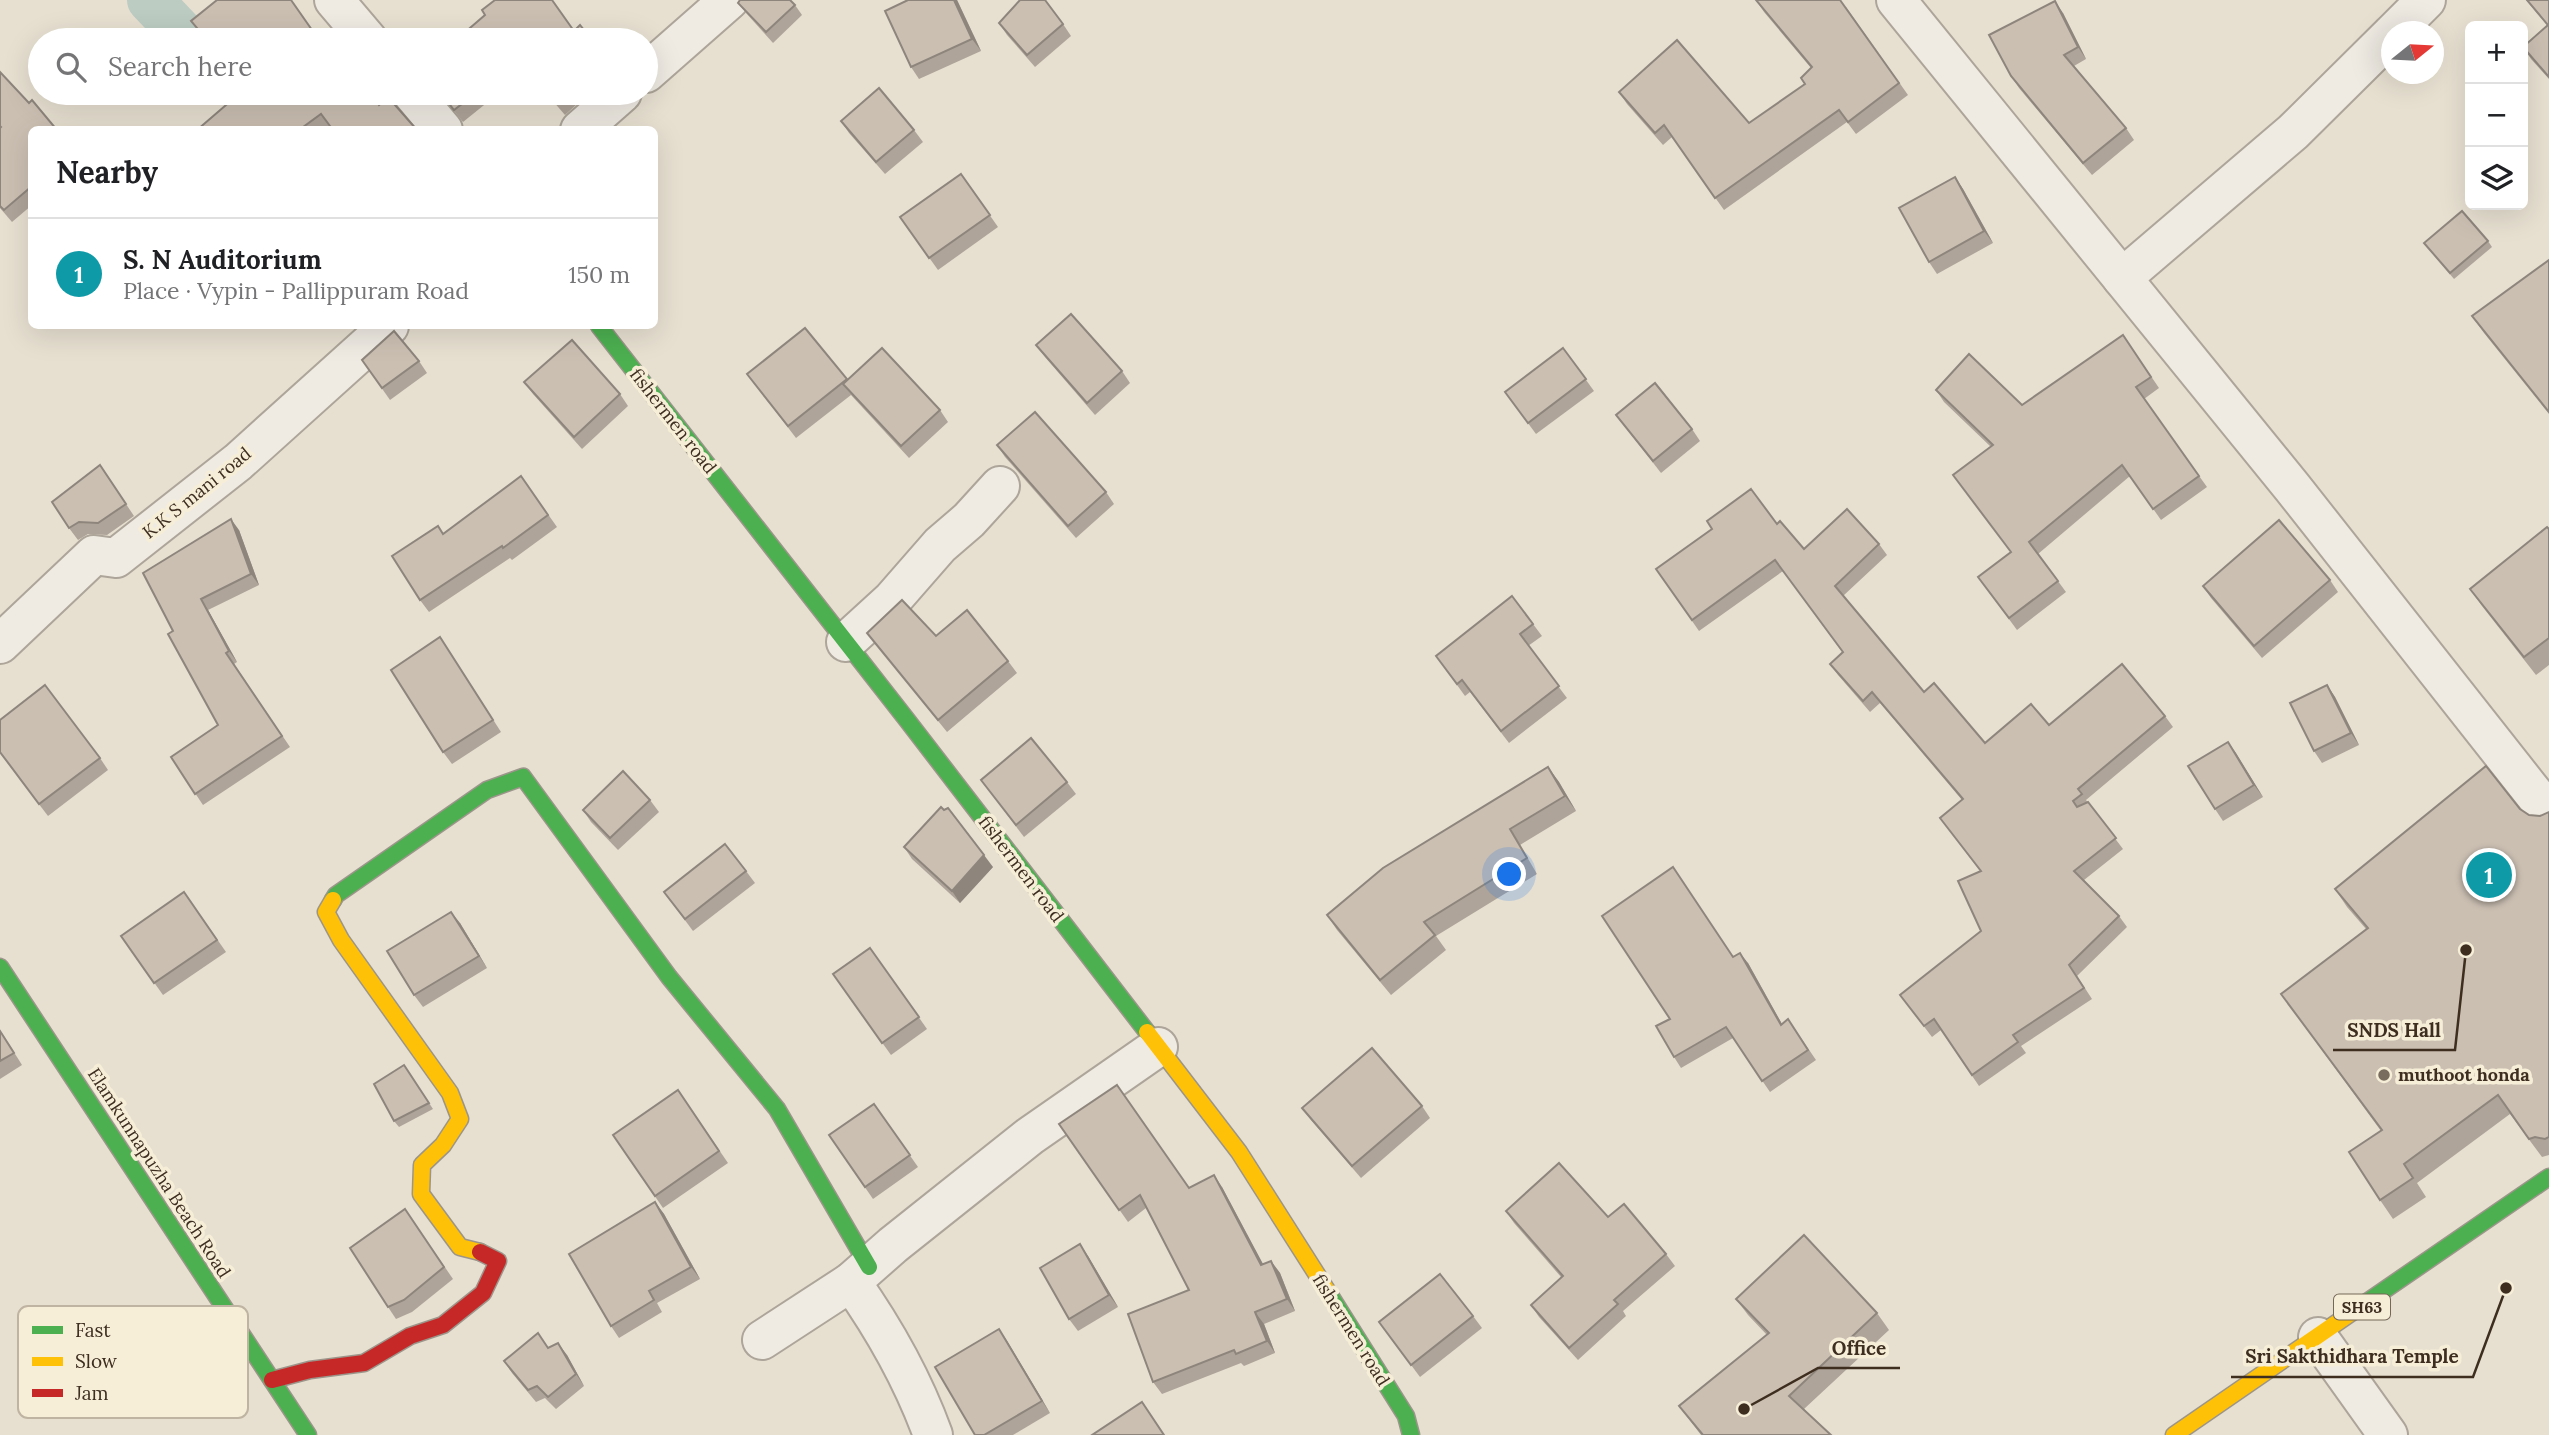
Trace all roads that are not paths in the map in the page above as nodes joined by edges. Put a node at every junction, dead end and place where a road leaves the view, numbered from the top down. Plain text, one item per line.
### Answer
1 (334, 0) edge
2 (730, 0) edge
3 (1896, 0) edge
4 (2426, 0) edge
5 (2405, 21) edge
6 (358, 28) edge
7 (2381, 45) edge
8 (658, 63) edge
9 (422, 105) edge
10 (608, 105) edge
11 (440, 126) edge
12 (585, 126) edge
13 (2122, 278) junction
14 (386, 329) edge
15 (600, 329) edge
16 (1000, 486) dead end
17 (846, 642) junction
18 (0, 644) edge
19 (2549, 813) edge
20 (0, 967) edge
21 (1158, 1047) junction
22 (2549, 1177) edge
23 (860, 1275) junction
24 (223, 1306) edge
25 (2318, 1337) junction
26 (762, 1340) dead end
27 (248, 1344) edge
28 (272, 1380) junction
29 (308, 1435) edge
30 (933, 1435) edge
31 (1410, 1435) edge
32 (2174, 1435) edge
33 (2388, 1435) edge

1 - 6 street
2 - 8 street
3 - 13 street
4 - 5 street
7 - 13 street
9 - 11 street
10 - 12 street
13 - 19 street
14 - 18 street, K.K S mani road
15 - 17 street, fishermen road
16 - 17 street
17 - 21 street, fishermen road
20 - 24 street, Elamkunnapuzha Beach Road
21 - 23 street
21 - 31 street, fishermen road
22 - 25 street, SH63
23 - 26 street
23 - 28 street
23 - 30 street
25 - 32 street, SH63
25 - 33 street
27 - 28 street, Elamkunnapuzha Beach Road
28 - 29 street, Elamkunnapuzha Beach Road

